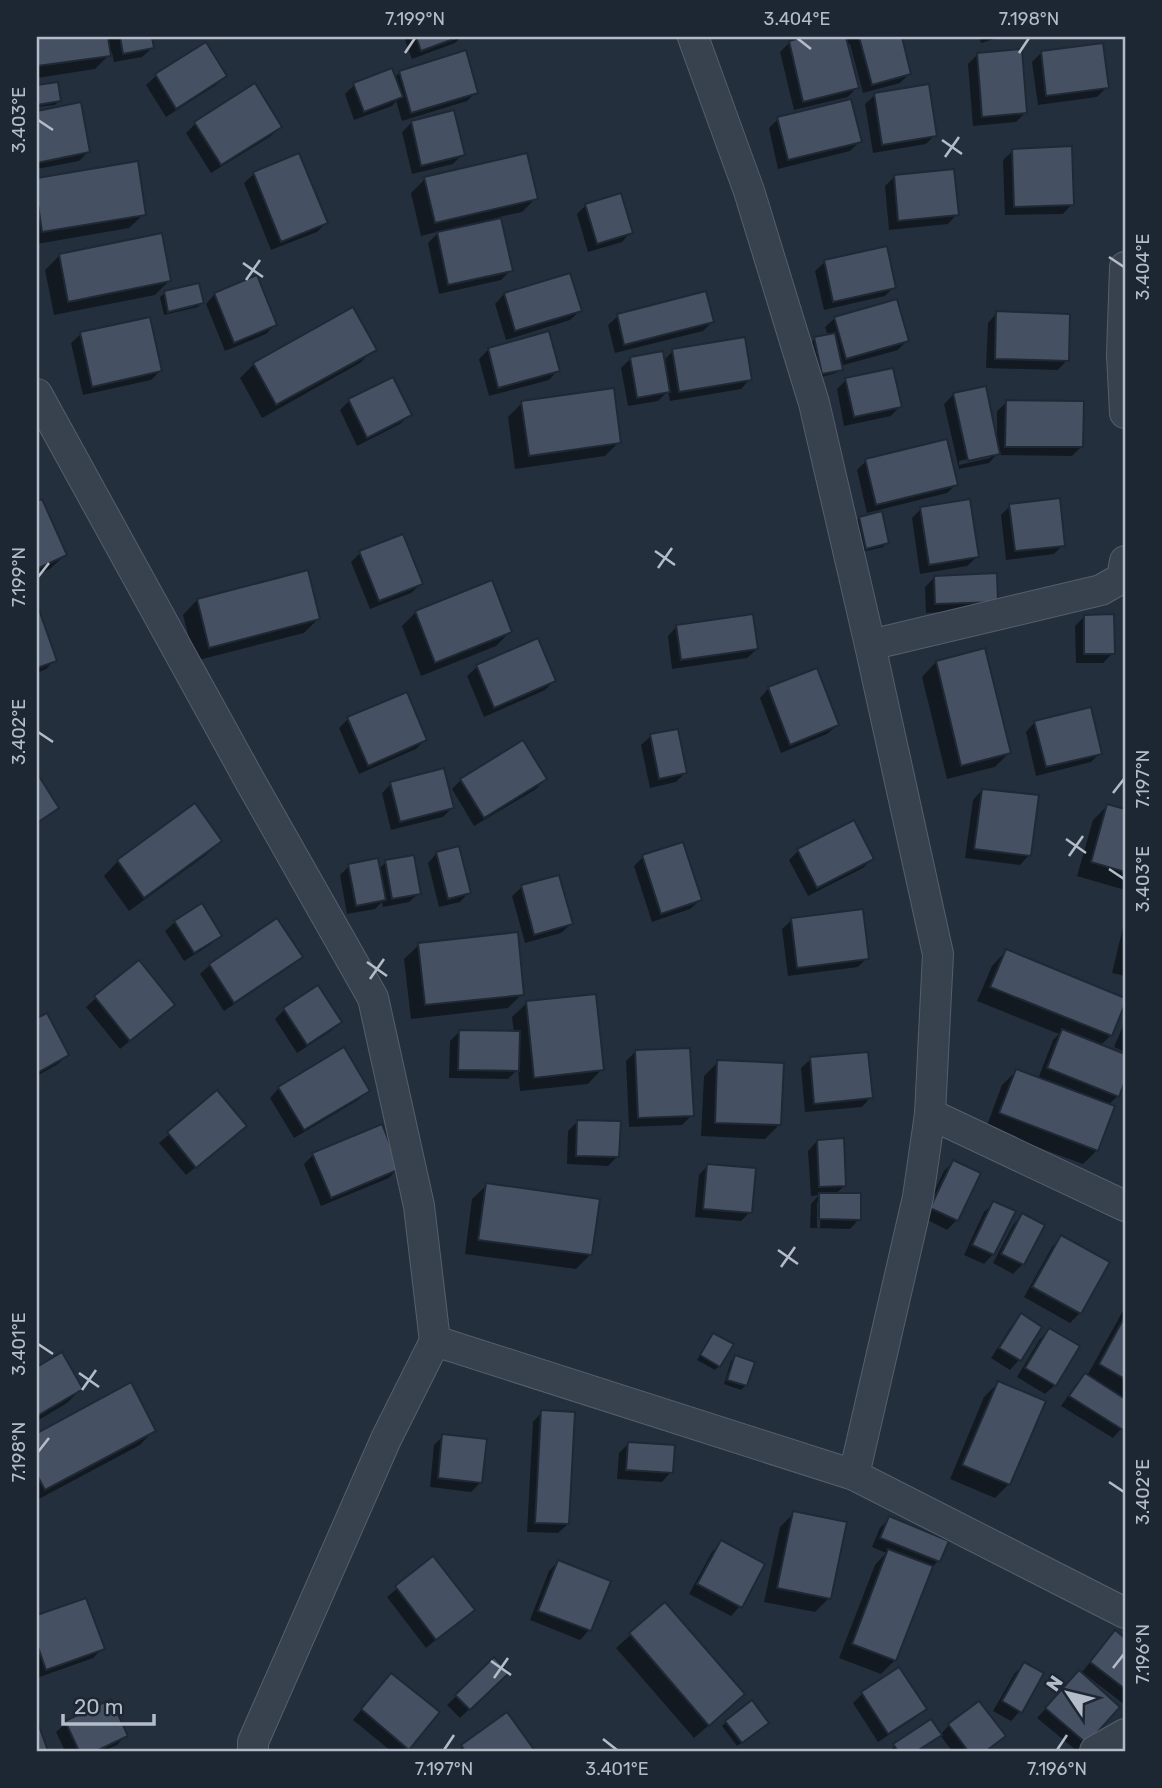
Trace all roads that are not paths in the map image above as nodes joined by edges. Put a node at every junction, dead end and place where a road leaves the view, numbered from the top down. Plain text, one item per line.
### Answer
1 (693, 37) edge
2 (1125, 267) edge
3 (37, 394) edge
4 (1125, 413) edge
5 (1125, 561) edge
6 (870, 645) junction
7 (930, 1114) junction
8 (1125, 1206) edge
9 (435, 1341) junction
10 (854, 1475) junction
11 (1125, 1613) edge
12 (1125, 1734) edge
13 (248, 1748) edge
14 (1095, 1751) edge

1 - 6 street
2 - 4 street
3 - 9 street
5 - 6 street
6 - 7 street
7 - 8 street
7 - 10 street
9 - 10 street
9 - 13 street
10 - 11 street
12 - 14 street

